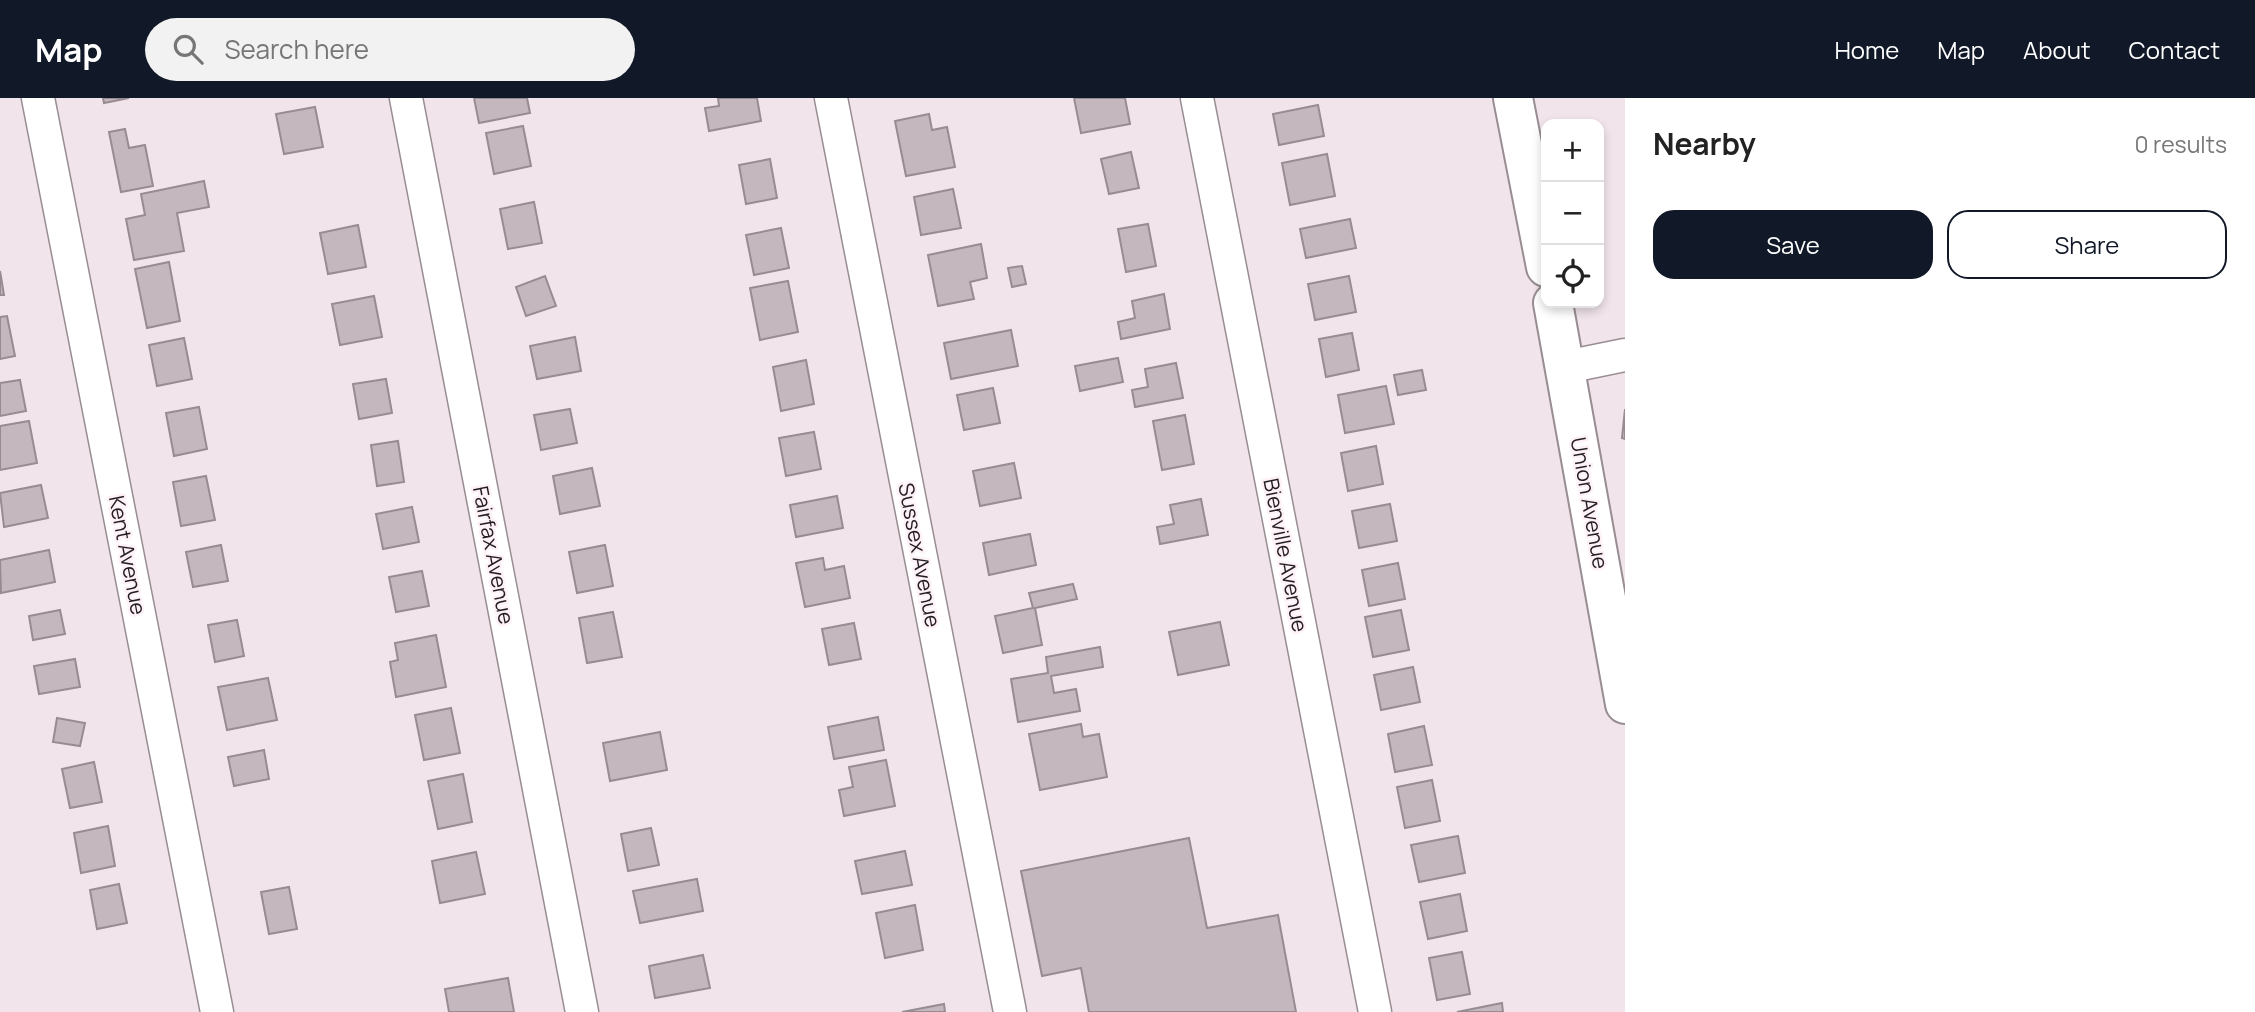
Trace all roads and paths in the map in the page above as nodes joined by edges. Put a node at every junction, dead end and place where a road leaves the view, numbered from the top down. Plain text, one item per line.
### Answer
1 (38, 98) edge
2 (405, 98) edge
3 (831, 98) edge
4 (1197, 98) edge
5 (1513, 98) edge
6 (1542, 245) edge
7 (1554, 308) edge
8 (1625, 355) edge
9 (1566, 367) junction
10 (1625, 704) edge
11 (218, 1012) edge
12 (582, 1012) edge
13 (1010, 1012) edge
14 (1375, 1012) edge

1 - 11 street, Kent Avenue
2 - 12 street, Fairfax Avenue
3 - 13 street, Sussex Avenue
4 - 14 street, Bienville Avenue
5 - 6 street
7 - 9 street, Union Avenue
8 - 9 street
9 - 10 street, Union Avenue

